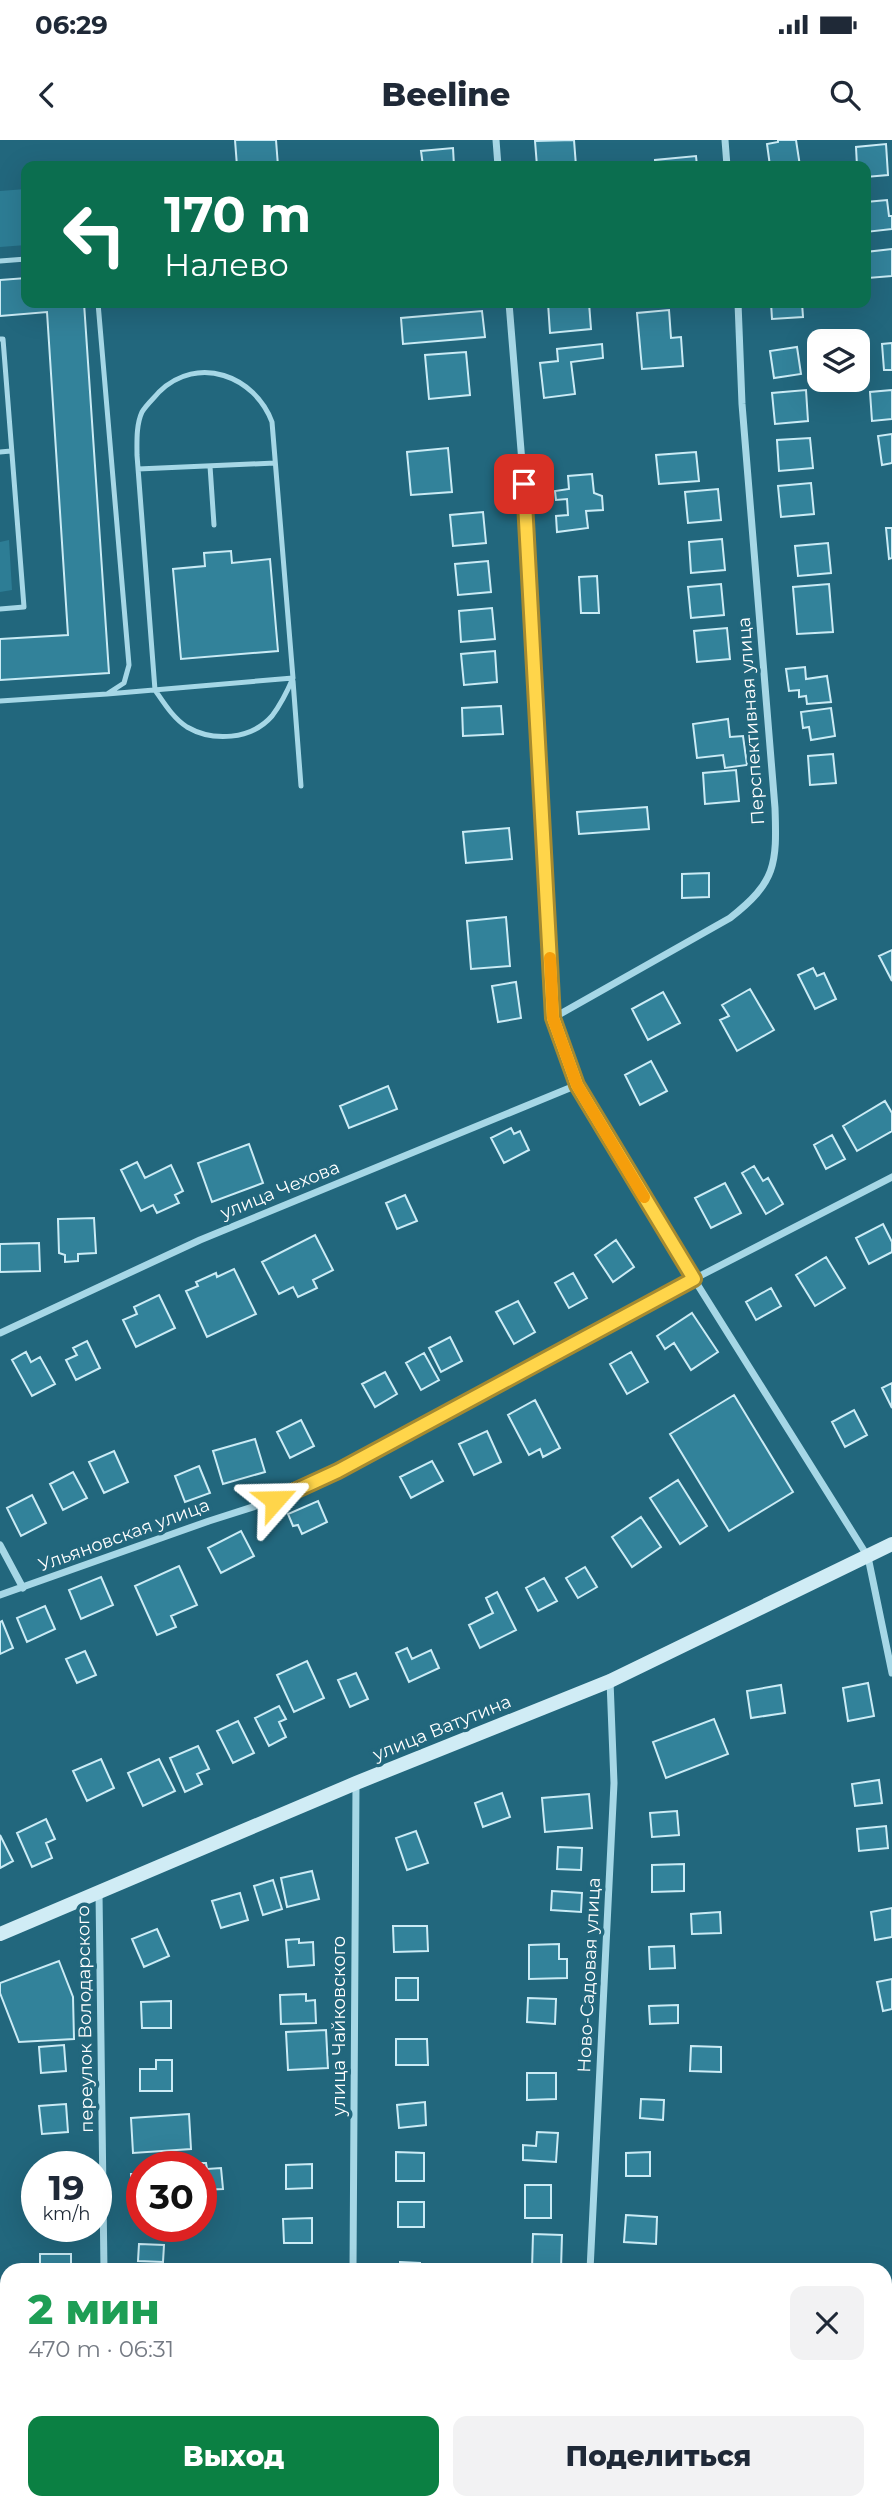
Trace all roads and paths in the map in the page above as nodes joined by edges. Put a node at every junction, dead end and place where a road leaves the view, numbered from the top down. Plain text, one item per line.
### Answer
1 (496, 140) edge
2 (725, 140) edge
3 (498, 161) edge
4 (727, 161) edge
5 (21, 259) edge
6 (0, 261) edge
7 (98, 308) edge
8 (509, 308) edge
9 (738, 308) edge
10 (0, 339) edge
11 (11, 451) junction
12 (0, 452) edge
13 (275, 463) junction
14 (209, 466) junction
15 (138, 469) junction
16 (214, 525) dead end
17 (0, 609) edge
18 (293, 678) junction
19 (155, 690) junction
20 (107, 694) junction
21 (0, 701) edge
22 (301, 786) dead end
23 (553, 1018) junction
24 (577, 1085) junction
25 (892, 1177) edge
26 (694, 1279) junction
27 (0, 1334) edge
28 (0, 1545) edge
29 (892, 1545) edge
30 (868, 1557) junction
31 (23, 1588) junction
32 (0, 1595) edge
33 (888, 1635) edge
34 (892, 1673) edge
35 (610, 1681) junction
36 (356, 1783) junction
37 (99, 1893) junction
38 (0, 1934) edge
39 (104, 2263) edge
40 (353, 2263) edge
41 (590, 2263) edge

1 - 3 street
2 - 4 street
5 - 6 lane
7 - 20 lane
8 - 23 street
9 - 23 street, Перспективная улица
10 - 11 lane
11 - 12 lane
11 - 17 lane
13 - 14 lane
13 - 15 lane
13 - 18 lane
14 - 15 lane
14 - 16 lane
15 - 19 lane
18 - 19 lane
18 - 19 lane
18 - 22 lane
19 - 20 lane
20 - 21 lane
23 - 24 street
24 - 26 street
24 - 27 street, улица Чехова
25 - 26 street, Ульяновская улица
26 - 30 street
26 - 31 street, Ульяновская улица
28 - 31 street
29 - 30 main road, улица Ватутина
30 - 33 street
30 - 35 main road, улица Ватутина
31 - 32 street, Ульяновская улица
33 - 34 street
35 - 36 main road, улица Ватутина
35 - 41 street, Ново-Садовая улица
36 - 37 main road, улица Ватутина
36 - 40 street, улица Чайковского
37 - 38 main road, улица Ватутина
37 - 39 street, переулок Володарского

